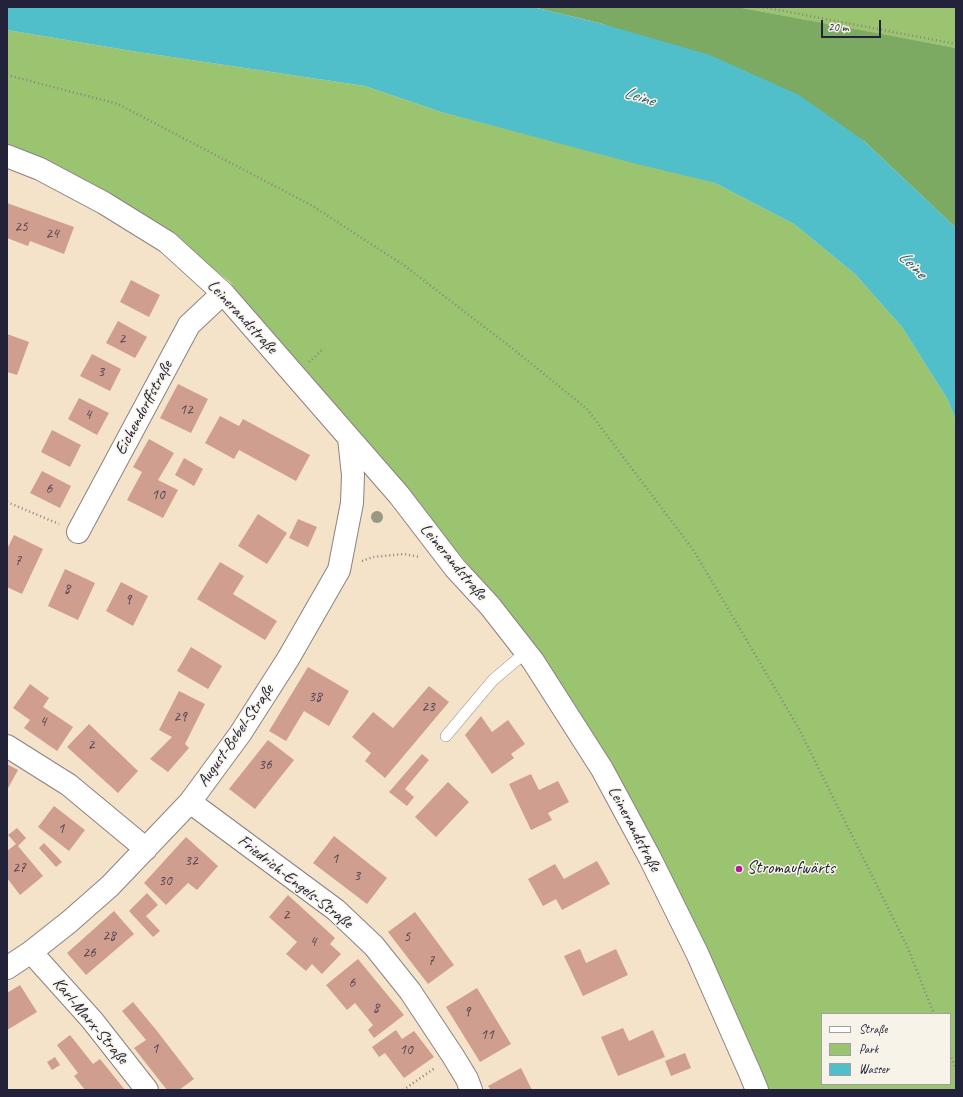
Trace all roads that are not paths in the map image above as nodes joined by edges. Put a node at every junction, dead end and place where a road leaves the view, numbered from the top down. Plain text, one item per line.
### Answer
1 (7, 156) edge
2 (223, 293) junction
3 (349, 438) junction
4 (78, 532) road end
5 (526, 652) junction
6 (446, 736) dead end
7 (7, 746) edge
8 (190, 802) junction
9 (146, 849) junction
10 (31, 952) junction
11 (7, 968) edge
12 (147, 1090) edge
13 (471, 1090) edge
14 (757, 1090) edge

1 - 2 street, Leinerandstraße
2 - 3 street, Leinerandstraße
2 - 4 street, Eichendorffstraße
3 - 5 street, Leinerandstraße
3 - 8 street, August-Bebel-Straße
5 - 6 lane
5 - 14 street, Leinerandstraße
7 - 9 street
8 - 9 street, August-Bebel-Straße
8 - 13 street, Friedrich-Engels-Straße
9 - 10 street, August-Bebel-Straße
10 - 11 street, August-Bebel-Straße
10 - 12 street, Karl-Marx-Straße

